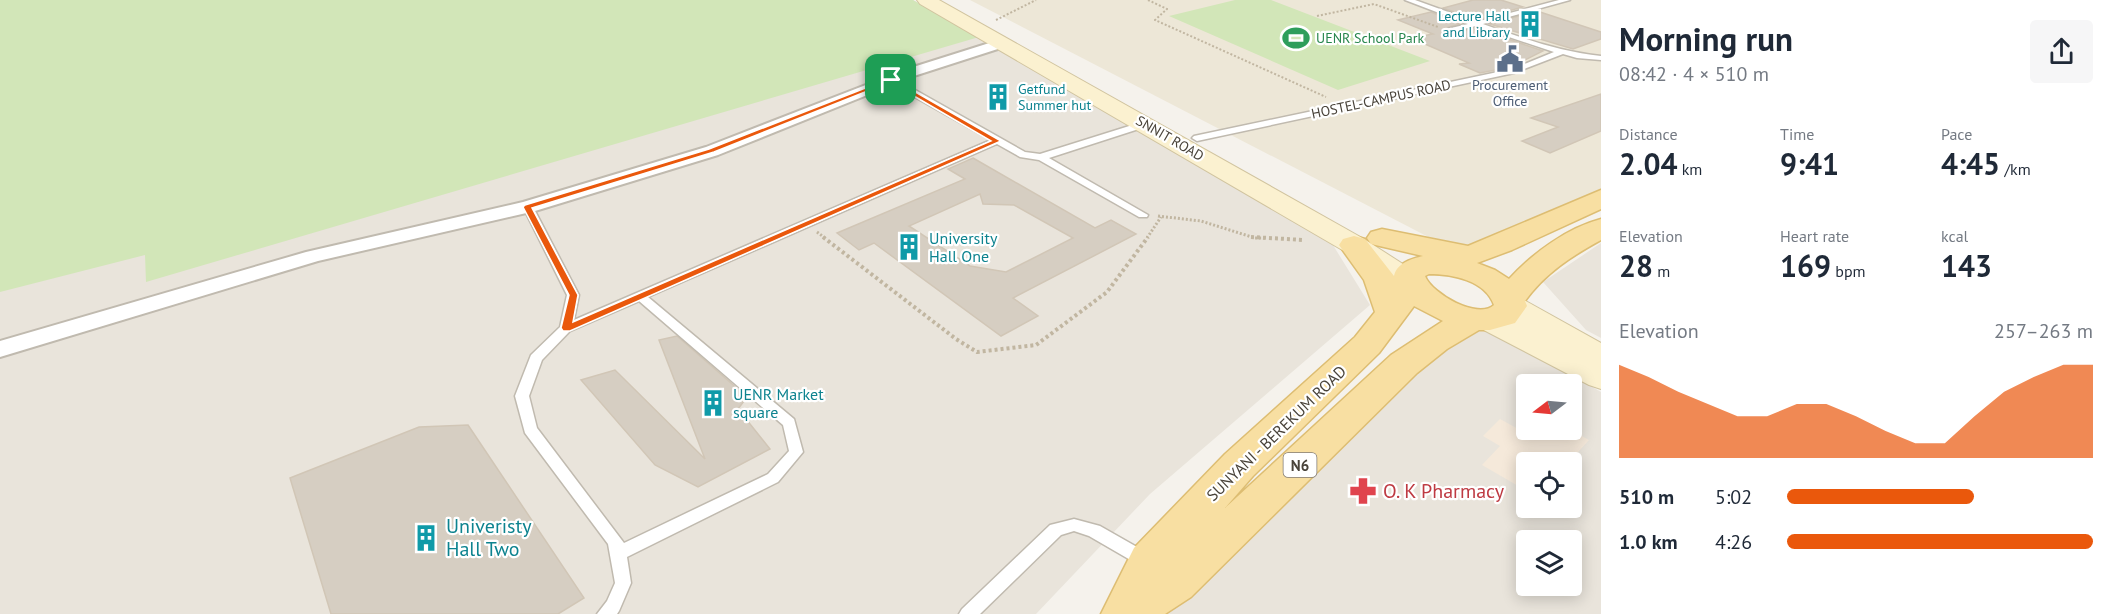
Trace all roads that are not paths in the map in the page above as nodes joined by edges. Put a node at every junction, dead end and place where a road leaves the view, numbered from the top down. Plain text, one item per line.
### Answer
1 (926, 0) edge
2 (945, 0) edge
3 (1408, 0) edge
4 (1567, 0) edge
5 (1475, 24) junction
6 (1450, 31) road end
7 (1002, 43) junction
8 (1562, 52) junction
9 (1601, 58) edge
10 (891, 80) junction
11 (1145, 124) junction
12 (1197, 138) junction
13 (997, 141) junction
14 (1041, 157) junction
15 (1601, 198) edge
16 (528, 207) junction
17 (1143, 214) road end
18 (1601, 228) edge
19 (1368, 241) junction
20 (1482, 251) junction
21 (1419, 283) junction
22 (640, 296) junction
23 (1496, 311) junction
24 (566, 328) junction
25 (0, 349) edge
26 (1601, 358) edge
27 (1601, 377) edge
28 (617, 554) junction
29 (1150, 562) junction
30 (1126, 613) edge
31 (606, 614) edge
32 (968, 614) edge

1 - 7 street, SNNIT ROAD
2 - 12 street, SNNIT ROAD
3 - 5 lane
4 - 5 lane
5 - 6 lane
5 - 8 lane
7 - 10 street
7 - 11 street, SNNIT ROAD
8 - 9 lane
8 - 12 lane, HOSTEL-CAMPUS ROAD
10 - 13 lane
10 - 16 street
11 - 14 lane
11 - 19 street, SNNIT ROAD
12 - 19 street, SNNIT ROAD
13 - 14 lane
13 - 22 lane
14 - 17 lane
15 - 20 main road
16 - 24 lane
16 - 25 street
18 - 23 main road, N6
19 - 20 main road
19 - 21 street, SNNIT ROAD
19 - 21 main road
20 - 21 main road
21 - 23 main road
21 - 23 main road
21 - 29 main road, SUNYANI - BEREKUM ROAD / N6
22 - 24 lane
22 - 28 lane
23 - 26 street
23 - 27 street
23 - 30 main road, SUNYANI - BEREKUM ROAD / N6
24 - 28 lane
28 - 31 lane
29 - 30 main road, SUNYANI - BEREKUM ROAD / N6
29 - 32 lane

